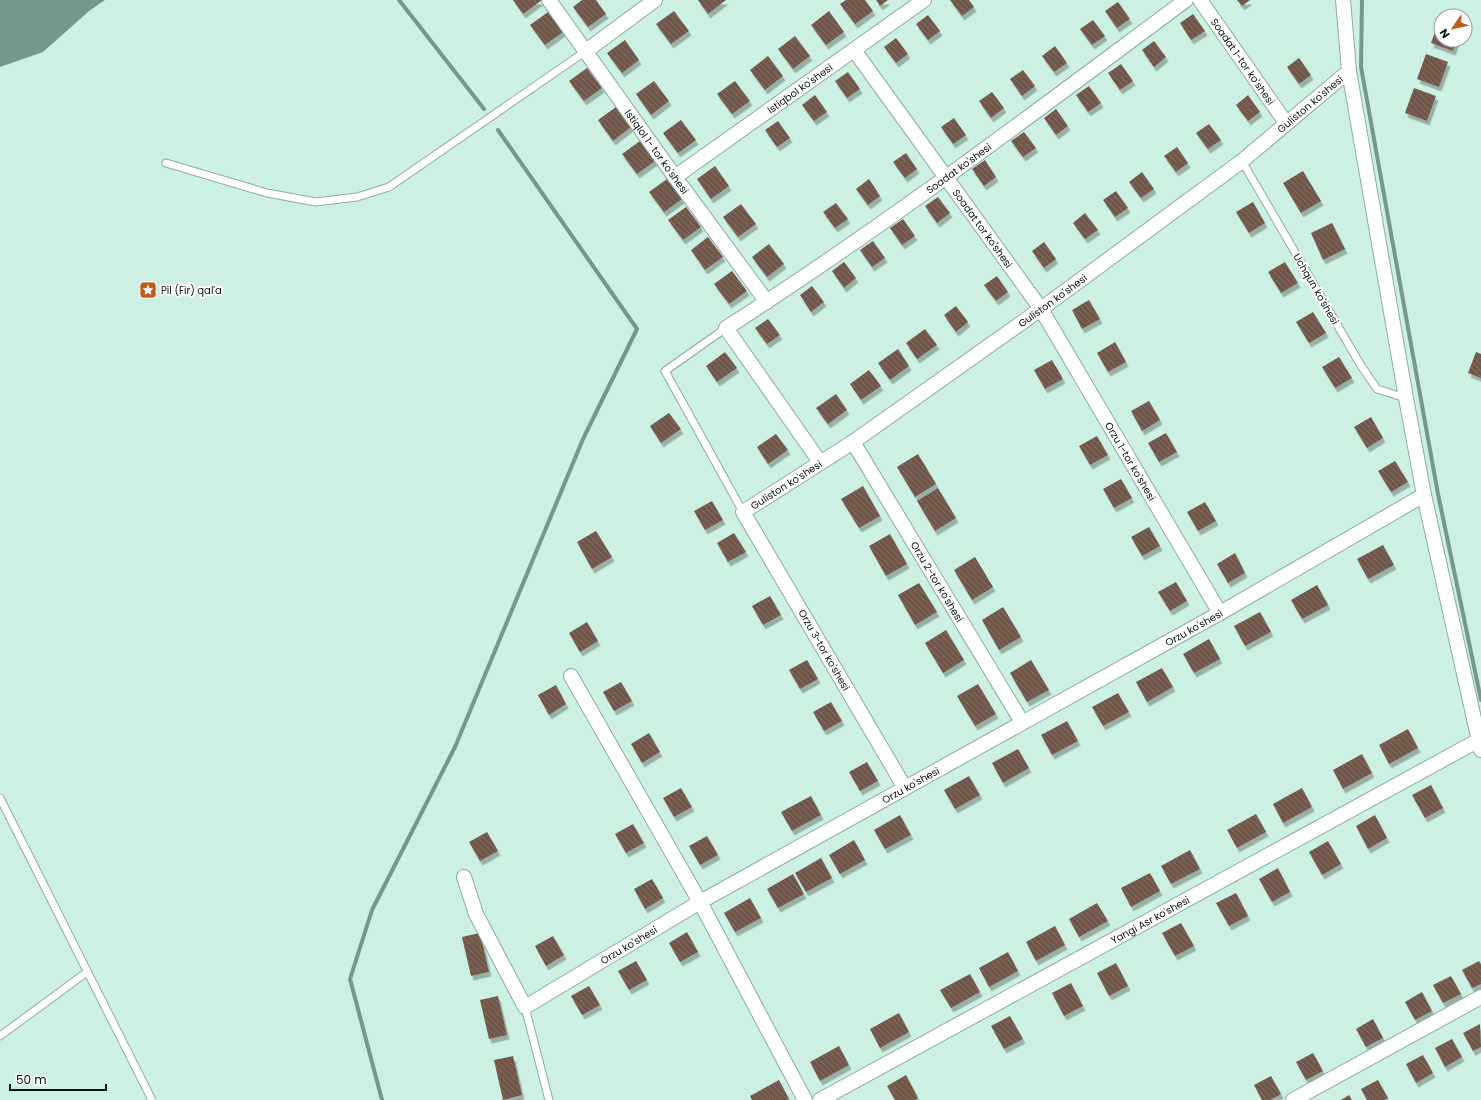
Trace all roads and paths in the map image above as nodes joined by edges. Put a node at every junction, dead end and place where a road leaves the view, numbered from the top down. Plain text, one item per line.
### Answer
1 (549, 0) edge
2 (655, 0) edge
3 (924, 0) edge
4 (1186, 0) edge
5 (1200, 0) edge
6 (1343, 0) edge
7 (854, 50) junction
8 (586, 51) junction
9 (1349, 71) junction
10 (1286, 123) junction
11 (1242, 161) junction
12 (166, 163) dead end
13 (675, 177) junction
14 (946, 178) junction
15 (767, 302) junction
16 (1041, 309) junction
17 (726, 328) junction
18 (1406, 398) junction
19 (853, 442) junction
20 (820, 462) junction
21 (1424, 495) junction
22 (743, 512) junction
23 (1220, 613) junction
24 (571, 676) dead end
25 (1022, 722) junction
26 (1480, 745) edge
27 (905, 788) junction
28 (0, 798) edge
29 (464, 877) dead end
30 (700, 902) junction
31 (87, 972) junction
32 (1481, 997) edge
33 (525, 1007) junction
34 (0, 1036) edge
35 (152, 1100) edge
36 (549, 1100) edge
37 (805, 1100) edge
38 (820, 1100) edge
39 (1293, 1100) edge

1 - 8 street, Istiqlol 1- tor ko'shesi
2 - 8 street
3 - 7 street, Istiqbol ko'shesi
4 - 14 street, Soadat ko'shesi
5 - 10 street, Soadat 1-tor ko'shesi
6 - 9 street
7 - 13 street, Istiqbol ko'shesi
7 - 14 street, Soadat tor ko'shesi
8 - 12 lane
8 - 13 street, Istiqlol 1- tor ko'shesi
9 - 10 street, Guliston ko'shesi
9 - 18 street
10 - 11 street, Guliston ko'shesi
11 - 16 street, Guliston ko'shesi
11 - 18 lane, Uchqun ko'shesi
13 - 15 street, Istiqlol 1- tor ko'shesi
14 - 15 street, Soadat ko'shesi
14 - 16 street, Soadat tor ko'shesi
15 - 17 street, Soadat ko'shesi
16 - 19 street, Guliston ko'shesi
16 - 23 street, Orzu 1-tor ko'shesi
17 - 20 street
17 - 22 lane
18 - 21 street
19 - 20 street, Guliston ko'shesi
19 - 25 street, Orzu 2-tor ko'shesi
20 - 22 street, Guliston ko'shesi
21 - 23 street, Orzu ko'shesi
21 - 26 street
22 - 27 street, Orzu 3-tor ko'shesi
23 - 25 street, Orzu ko'shesi
24 - 30 street
25 - 27 street, Orzu ko'shesi
26 - 38 street, Yangi Asr ko'shesi
27 - 30 street, Orzu ko'shesi
28 - 31 lane
29 - 33 street
30 - 33 street, Orzu ko'shesi
30 - 37 street
31 - 34 lane
31 - 35 lane
32 - 39 street
33 - 36 lane

